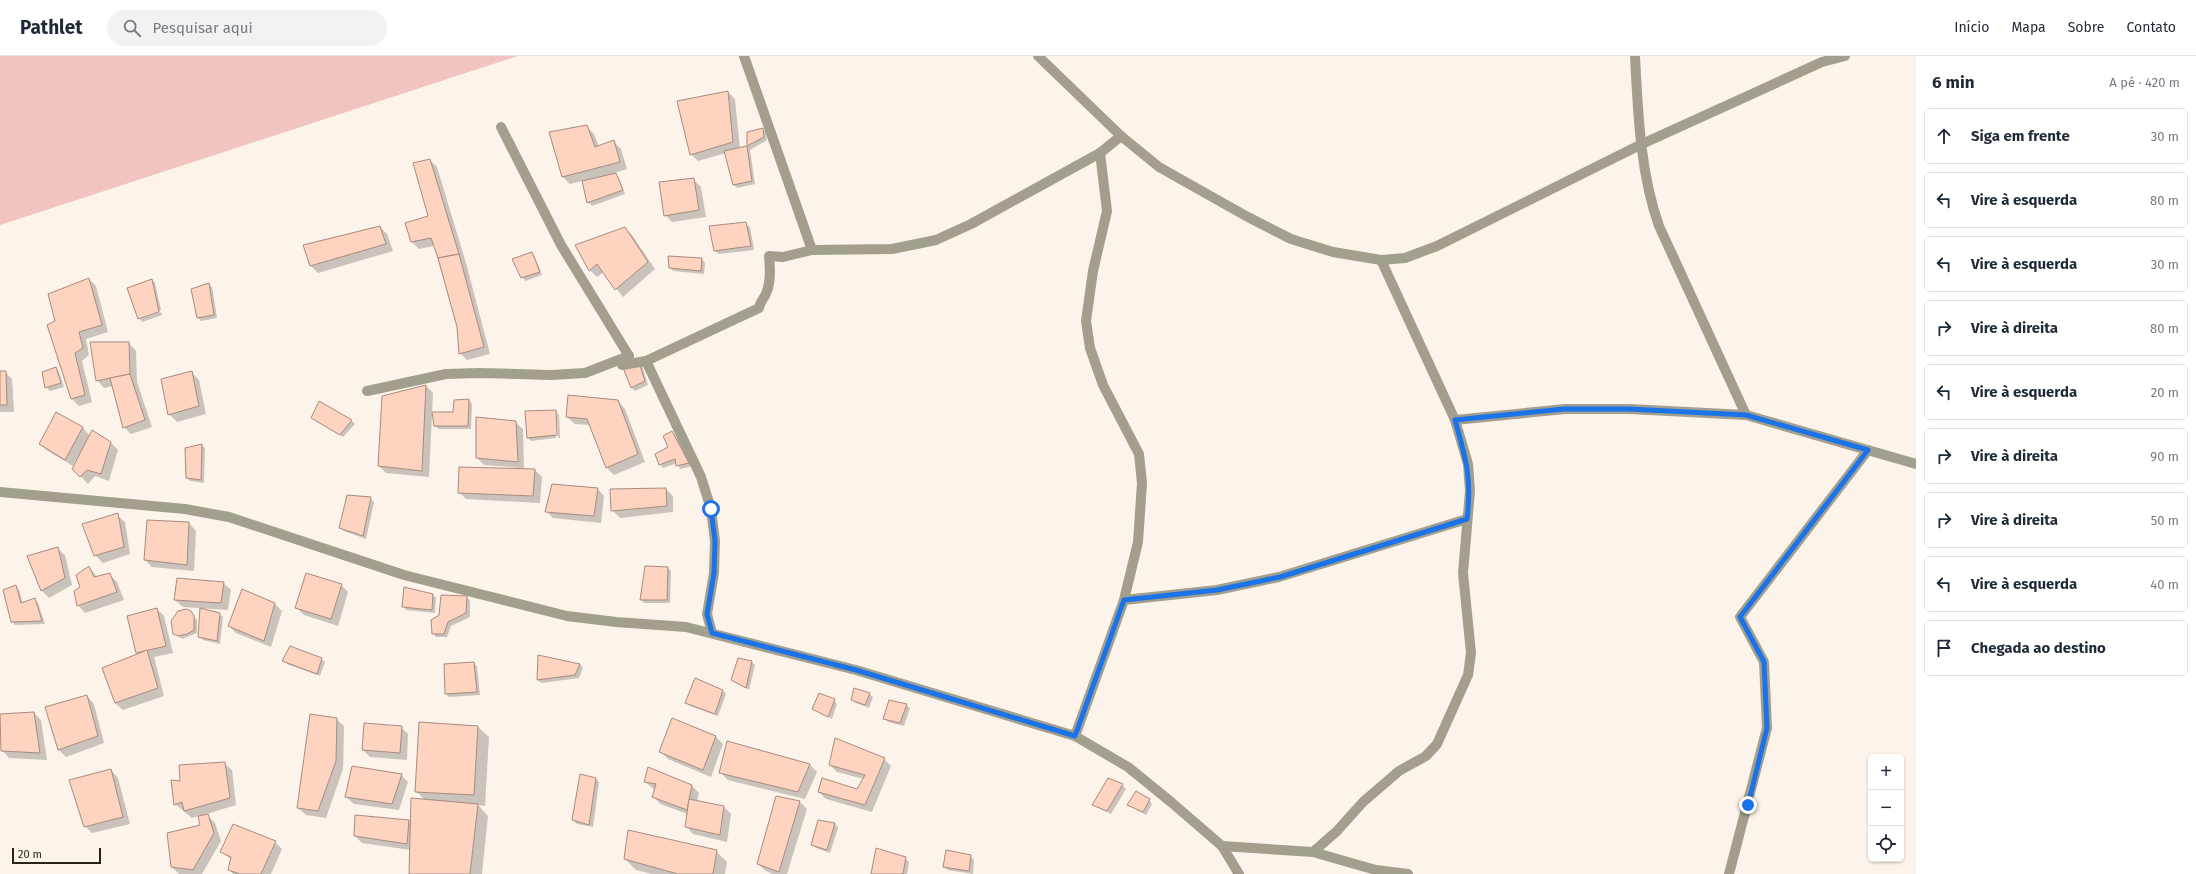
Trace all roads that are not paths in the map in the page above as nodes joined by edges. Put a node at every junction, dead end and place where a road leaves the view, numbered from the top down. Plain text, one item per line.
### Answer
1 (744, 56) edge
2 (1038, 56) edge
3 (1635, 56) edge
4 (1845, 56) edge
5 (1818, 59) edge
6 (501, 127) dead end
7 (1121, 136) junction
8 (1642, 144) junction
9 (1100, 153) junction
10 (812, 250) junction
11 (1381, 260) junction
12 (628, 356) junction
13 (646, 360) junction
14 (367, 392) dead end
15 (1746, 415) junction
16 (1455, 420) junction
17 (1868, 450) junction
18 (1916, 464) edge
19 (0, 492) edge
20 (1467, 519) junction
21 (1124, 600) junction
22 (712, 633) junction
23 (1075, 736) junction
24 (1222, 846) junction
25 (1313, 852) junction
26 (1239, 874) edge
27 (1408, 874) edge
28 (1730, 874) edge

1 - 10 street
2 - 7 street
3 - 8 street
4 - 5 street
5 - 8 street
6 - 12 street
7 - 9 street
7 - 11 street
8 - 11 street
8 - 15 street
9 - 10 street
9 - 21 street
10 - 13 street
11 - 16 street
12 - 13 street
12 - 14 street
13 - 22 street
15 - 16 street
15 - 17 street
16 - 20 street
17 - 18 street
17 - 28 street
19 - 22 street
20 - 21 street
20 - 25 street
21 - 23 street
22 - 23 street
23 - 24 street
24 - 25 street
24 - 26 street
25 - 27 street

